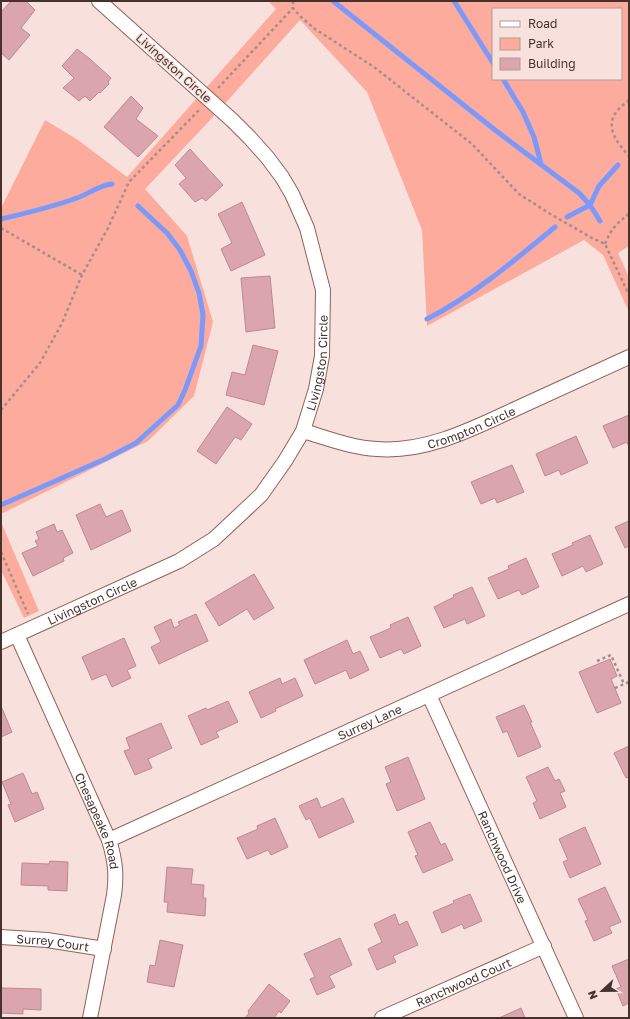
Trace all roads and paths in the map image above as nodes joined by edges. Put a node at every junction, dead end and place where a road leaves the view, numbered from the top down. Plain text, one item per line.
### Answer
1 (99, 1) edge
2 (293, 1) edge
3 (293, 8) junction
4 (209, 99) junction
5 (629, 100) edge
6 (629, 156) edge
7 (629, 214) edge
8 (1, 228) edge
9 (605, 244) junction
10 (82, 275) junction
11 (629, 295) edge
12 (629, 357) edge
13 (1, 410) edge
14 (303, 431) junction
15 (1, 552) edge
16 (629, 604) edge
17 (34, 627) junction
18 (18, 635) junction
19 (1, 642) edge
20 (597, 661) dead end
21 (629, 682) edge
22 (624, 684) junction
23 (615, 688) dead end
24 (429, 695) junction
25 (109, 840) junction
26 (1, 937) edge
27 (544, 946) junction
28 (104, 949) junction
29 (90, 1018) edge
30 (382, 1018) edge
31 (576, 1018) edge

1 - 4 street, Livingston Circle
2 - 3 path
3 - 4 path
3 - 9 path
4 - 10 path
4 - 14 street, Livingston Circle
5 - 6 path
7 - 9 path
8 - 10 path
9 - 11 path
10 - 13 path
12 - 14 street, Crompton Circle
14 - 17 street, Livingston Circle
15 - 17 path
16 - 24 street, Surrey Lane
17 - 18 street, Livingston Circle
18 - 19 street, Livingston Circle
18 - 25 street, Chesapeake Road
20 - 22 path
21 - 22 path
22 - 23 path
24 - 25 street, Surrey Lane
24 - 27 street, Ranchwood Drive
25 - 28 street, Chesapeake Road
26 - 28 street, Surrey Court
27 - 30 street, Ranchwood Court
27 - 31 street, Ranchwood Drive
28 - 29 street, Chesapeake Road

